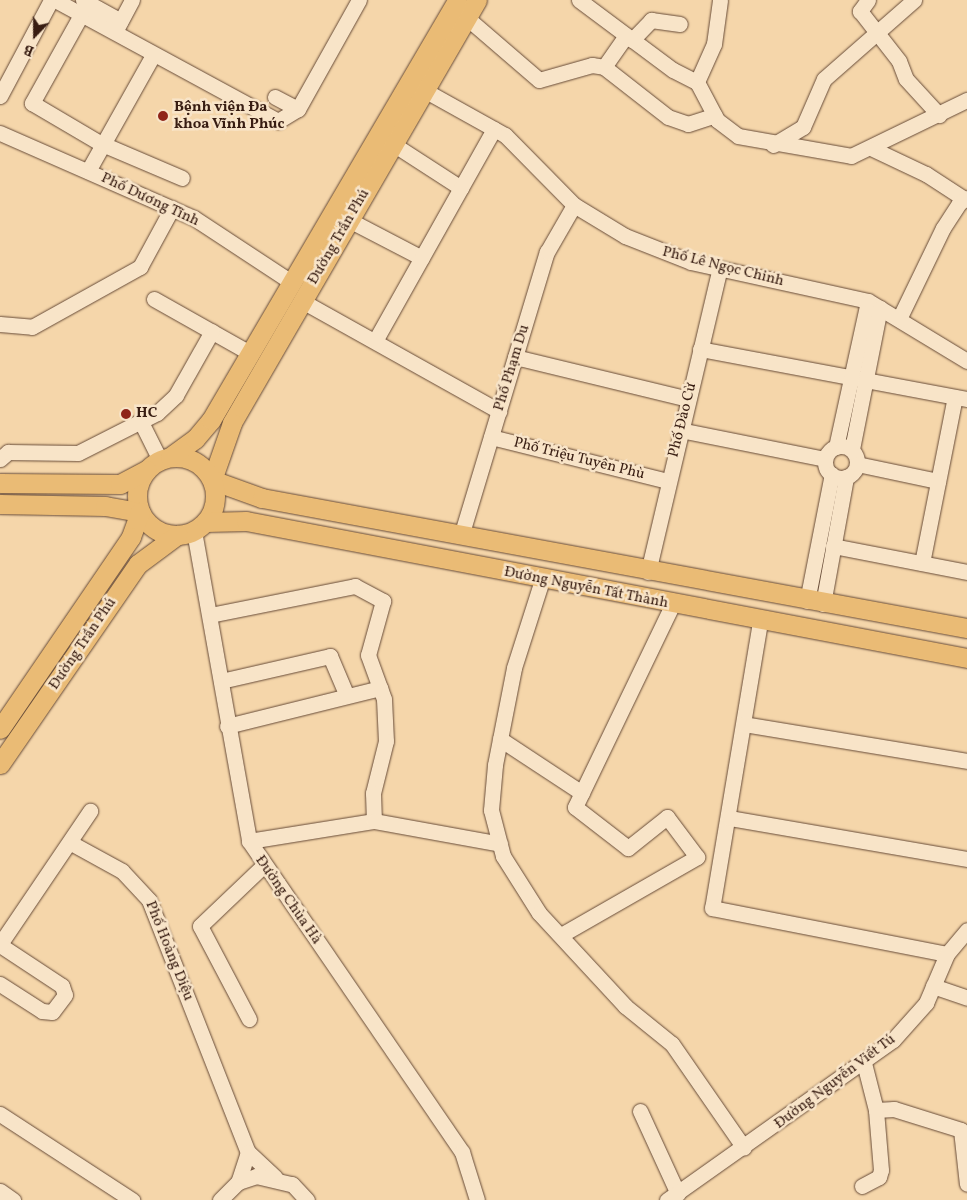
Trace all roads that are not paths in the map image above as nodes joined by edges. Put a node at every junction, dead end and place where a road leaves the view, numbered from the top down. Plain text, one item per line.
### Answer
1 (51, 0) edge
2 (55, 0) edge
3 (132, 0) edge
4 (359, 0) edge
5 (457, 0) edge
6 (477, 0) edge
7 (579, 0) edge
8 (720, 0) edge
9 (868, 0) edge
10 (914, 0) edge
11 (82, 7) edge
12 (467, 18) junction
13 (680, 24) dead end
14 (117, 27) junction
15 (875, 33) junction
16 (629, 38) junction
17 (153, 55) junction
18 (604, 68) junction
19 (697, 82) junction
20 (424, 90) junction
21 (0, 96) edge
22 (275, 97) dead end
23 (967, 100) edge
24 (298, 109) junction
25 (939, 114) junction
26 (715, 115) junction
27 (494, 129) junction
28 (0, 133) edge
29 (103, 144) junction
30 (393, 144) junction
31 (773, 145) junction
32 (873, 149) junction
33 (88, 171) junction
34 (182, 178) dead end
35 (461, 188) junction
36 (965, 198) edge
37 (574, 205) junction
38 (172, 208) junction
39 (349, 220) junction
40 (422, 258) junction
41 (720, 268) junction
42 (291, 282) junction
43 (154, 299) dead end
44 (302, 301) junction
45 (874, 304) junction
46 (899, 319) junction
47 (0, 324) edge
48 (212, 331) junction
49 (375, 341) junction
50 (700, 349) junction
51 (250, 353) junction
52 (515, 357) junction
53 (967, 361) edge
54 (858, 381) junction
55 (961, 398) edge
56 (688, 399) junction
57 (499, 411) junction
58 (141, 422) junction
59 (680, 430) junction
60 (491, 437) junction
61 (836, 447) junction
62 (852, 449) junction
63 (0, 459) edge
64 (825, 459) junction
65 (159, 462) junction
66 (857, 464) junction
67 (839, 476) junction
68 (212, 480) junction
69 (668, 481) junction
70 (938, 481) junction
71 (0, 483) edge
72 (0, 504) edge
73 (140, 512) junction
74 (192, 529) junction
75 (461, 536) junction
76 (833, 546) junction
77 (922, 563) junction
78 (648, 572) junction
79 (967, 572) edge
80 (542, 580) junction
81 (815, 602) junction
82 (672, 605) junction
83 (210, 615) junction
84 (760, 622) junction
85 (967, 628) edge
86 (809, 630) junction
87 (967, 658) edge
88 (220, 681) junction
89 (380, 688) junction
90 (347, 696) junction
91 (744, 724) junction
92 (227, 726) junction
93 (0, 729) edge
94 (500, 739) junction
95 (967, 761) edge
96 (0, 764) edge
97 (582, 793) junction
98 (90, 811) dead end
99 (729, 818) junction
100 (374, 821) junction
101 (249, 841) junction
102 (71, 843) junction
103 (500, 844) junction
104 (967, 859) edge
105 (262, 867) junction
106 (967, 930) edge
107 (561, 935) junction
108 (0, 944) edge
109 (946, 954) junction
110 (0, 984) edge
111 (933, 986) junction
112 (967, 998) edge
113 (249, 1020) dead end
114 (864, 1062) junction
115 (876, 1110) junction
116 (640, 1111) dead end
117 (0, 1114) edge
118 (964, 1130) edge
119 (744, 1148) junction
120 (248, 1152) junction
121 (275, 1177) junction
122 (238, 1182) junction
123 (967, 1184) edge
124 (862, 1186) dead end
125 (0, 1191) edge
126 (672, 1197) edge
127 (13, 1200) edge
128 (132, 1200) edge
129 (220, 1200) edge
130 (306, 1200) edge
131 (477, 1200) edge

1 - 21 street
2 - 11 street
3 - 14 street
4 - 24 street
5 - 42 main road, Đường Trần Phú
6 - 12 main road, Đường Trần Phú
7 - 16 street
8 - 19 street
9 - 15 street
10 - 15 street
11 - 14 street
11 - 29 street
12 - 18 street
12 - 20 main road, Đường Trần Phú
13 - 16 street
14 - 17 street
15 - 25 street
15 - 31 street
16 - 18 street
16 - 19 street
17 - 24 street
17 - 29 street
18 - 26 street
19 - 26 street
20 - 27 street, Phố Lê Ngọc Chinh
20 - 30 main road, Đường Trần Phú
22 - 24 street
23 - 25 street
25 - 32 street
26 - 31 street
27 - 35 street
27 - 37 street, Phố Lê Ngọc Chinh
28 - 33 street, Phố Dương Tĩnh
29 - 33 street
29 - 34 street
30 - 35 street
30 - 39 main road, Đường Trần Phú
31 - 32 street
32 - 36 street
33 - 38 street, Phố Dương Tĩnh
35 - 40 street
36 - 46 street
37 - 41 street, Phố Lê Ngọc Chinh
37 - 52 street, Phố Phạm Du
38 - 42 street, Phố Dương Tĩnh
38 - 47 street
39 - 40 street
39 - 44 main road, Đường Trần Phú
40 - 49 street
41 - 45 street, Phố Lê Ngọc Chinh
41 - 50 street, Phố Đào Cừ
42 - 51 main road, Đường Trần Phú
43 - 48 street
44 - 49 street
44 - 68 main road, Đường Trần Phú
45 - 46 street, Phố Lê Ngọc Chinh
45 - 54 street
46 - 53 street, Phố Lê Ngọc Chinh
48 - 51 street
48 - 58 street
49 - 57 street
50 - 54 street
50 - 56 street, Phố Đào Cừ
51 - 65 main road, Đường Trần Phú
52 - 56 street
52 - 57 street, Phố Phạm Du
54 - 55 street
54 - 61 street
54 - 62 street
55 - 70 street
56 - 59 street, Phố Đào Cừ
57 - 60 street, Phố Phạm Du
58 - 63 street
58 - 65 street
59 - 64 street
59 - 69 street, Phố Đào Cừ
60 - 69 street, Phố Triệu Tuyên Phù
60 - 75 street, Phố Phạm Du
61 - 62 street
61 - 64 street
62 - 66 street
64 - 67 street
65 - 68 main road
65 - 71 main road
65 - 73 main road
66 - 67 street
66 - 70 street
67 - 76 street
67 - 81 street
68 - 74 main road
68 - 75 main road, Đường Nguyễn Tất Thành
69 - 78 street, Phố Đào Cừ
70 - 77 street
72 - 73 main road
73 - 74 main road
73 - 93 main road, Đường Trần Phú
74 - 80 main road, Đường Nguyễn Tất Thành
74 - 83 street, Đường Chùa Hà
74 - 96 main road, Đường Trần Phú
75 - 78 main road, Đường Nguyễn Tất Thành
76 - 77 street
76 - 81 street
77 - 79 street
78 - 81 main road, Đường Nguyễn Tất Thành
80 - 82 main road, Đường Nguyễn Tất Thành
80 - 94 street
81 - 85 main road, Đường Nguyễn Tất Thành
81 - 86 main road
82 - 84 main road, Đường Nguyễn Tất Thành
82 - 97 street
83 - 88 street, Đường Chùa Hà
83 - 89 street
84 - 86 main road, Đường Nguyễn Tất Thành
84 - 91 street
86 - 87 main road, Đường Nguyễn Tất Thành
88 - 90 street
88 - 92 street, Đường Chùa Hà
89 - 90 street
89 - 100 street
90 - 92 street
91 - 95 street
91 - 99 street
92 - 101 street, Đường Chùa Hà
94 - 97 street
94 - 103 street
97 - 107 street
98 - 102 street
99 - 104 street
99 - 109 street
100 - 101 street
100 - 103 street
101 - 105 street, Đường Chùa Hà
102 - 108 street
102 - 120 street, Phố Hoàng Diệu
103 - 107 street
105 - 113 street
105 - 131 street, Đường Chùa Hà
106 - 109 street, Đường Nguyễn Viết Tú
107 - 119 street
108 - 110 street
109 - 111 street, Đường Nguyễn Viết Tú
111 - 112 street
111 - 114 street, Đường Nguyễn Viết Tú
114 - 115 street
114 - 119 street, Đường Nguyễn Viết Tú
115 - 118 street
115 - 124 street
116 - 126 street
117 - 128 street
118 - 123 street
119 - 126 street, Đường Nguyễn Viết Tú
120 - 121 street, Phố Hoàng Diệu
120 - 122 street
121 - 122 street
121 - 130 street, Phố Hoàng Diệu
122 - 129 street
125 - 127 street

